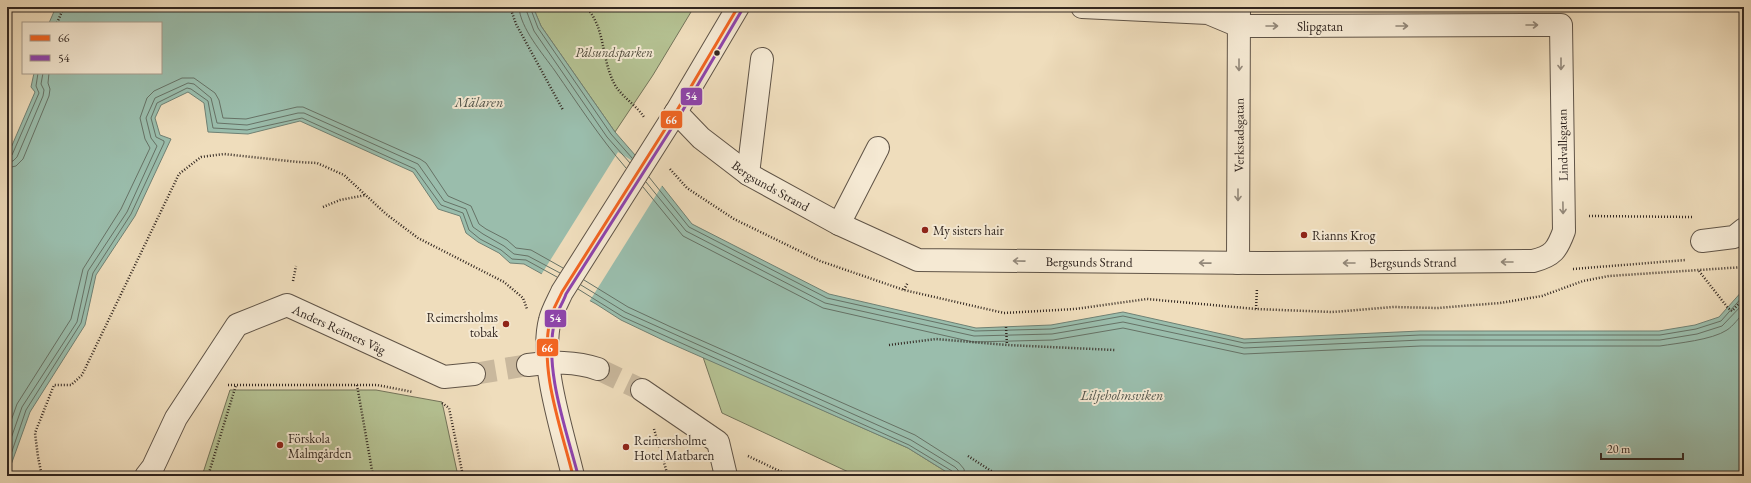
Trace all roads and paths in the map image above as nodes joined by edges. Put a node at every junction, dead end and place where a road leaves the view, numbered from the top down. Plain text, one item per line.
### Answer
1 (64, 7) edge
2 (510, 7) edge
3 (586, 7) edge
4 (738, 7) edge
5 (1082, 7) edge
6 (1239, 16) edge
7 (57, 22) edge
8 (1561, 25) joint
9 (762, 59) dead end
10 (563, 110) dead end
11 (676, 112) junction
12 (644, 118) dead end
13 (878, 148) dead end
14 (748, 174) junction
15 (366, 195) junction
16 (323, 207) dead end
17 (1588, 216) dead end
18 (1692, 217) dead end
19 (839, 224) junction
20 (1744, 229) edge
21 (1702, 241) joint
22 (1546, 258) joint
23 (1238, 263) junction
24 (1575, 268) dead end
25 (1699, 271) dead end
26 (1257, 295) dead end
27 (1744, 298) edge
28 (1256, 309) dead end
29 (528, 312) dead end
30 (1006, 326) dead end
31 (889, 345) dead end
32 (1007, 345) junction
33 (1115, 350) dead end
34 (538, 364) junction
35 (598, 369) tunnel mouth
36 (474, 374) tunnel mouth
37 (444, 376) junction
38 (200, 384) junction
39 (236, 385) junction
40 (356, 385) junction
41 (645, 391) joint
42 (432, 396) junction
43 (718, 442) junction
44 (968, 456) dead end
45 (42, 476) edge
46 (146, 476) edge
47 (208, 476) edge
48 (373, 476) edge
49 (463, 476) edge
50 (573, 476) edge
51 (668, 476) edge
52 (726, 476) edge
53 (790, 476) edge
54 (999, 476) edge

1 - 7 path
2 - 10 path
3 - 12 path
4 - 11 street
5 - 6 street, Slipgatan
6 -> 8 street, Slipgatan
6 -> 23 street, Verkstadsgatan
8 -> 22 street, Lindvallsgatan
9 - 14 street
11 - 14 street, Bergsunds Strand
11 - 34 street
13 - 19 street
14 - 19 street, Bergsunds Strand
15 - 16 path
15 - 29 path
15 - 45 path
17 - 18 path
23 -> 19 street, Bergsunds Strand
20 - 21 street
21 - 24 path
22 -> 23 street, Bergsunds Strand
25 - 27 path
26 - 28 path
30 - 32 path
31 - 32 path
32 - 33 path
34 - 35 street
34 - 50 street
36 - 37 street, Anders Reimers Väg
37 - 38 street, Anders Reimers Väg
37 - 42 path
38 - 39 path
38 - 46 street, Anders Reimers Väg
39 - 40 path
39 - 47 path
40 - 42 path
40 - 48 path
41 - 43 street
41 - 51 path
42 - 49 path
43 - 52 street
43 - 53 path
44 - 54 path

